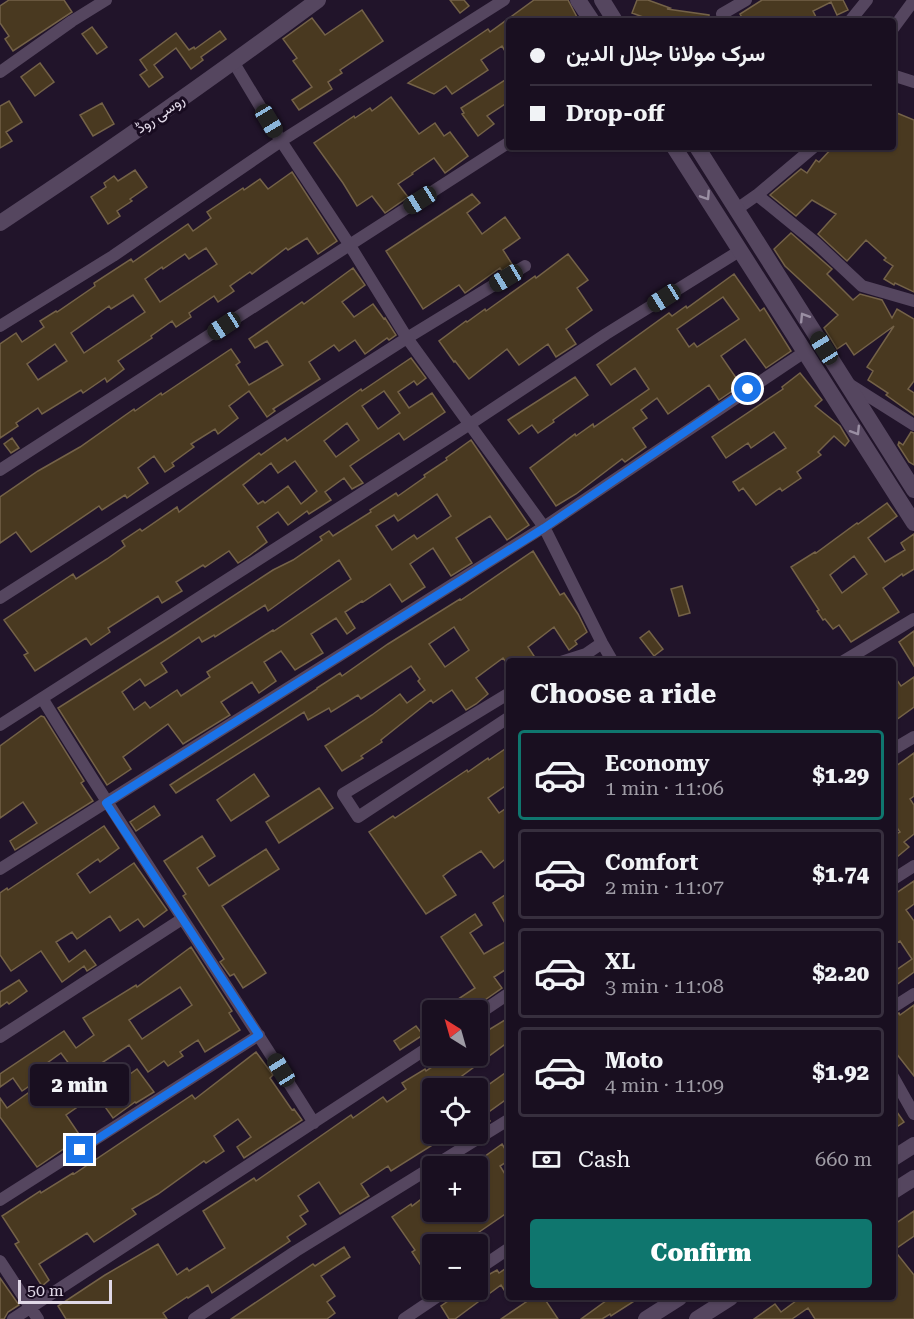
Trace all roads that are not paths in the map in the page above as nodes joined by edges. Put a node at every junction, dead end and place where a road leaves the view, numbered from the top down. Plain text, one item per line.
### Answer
1 (106, 0) edge
2 (318, 0) edge
3 (504, 0) edge
4 (578, 0) edge
5 (602, 0) edge
6 (720, 0) edge
7 (746, 0) edge
8 (867, 0) edge
9 (908, 3) edge
10 (723, 17) edge
11 (590, 18) edge
12 (613, 18) edge
13 (852, 18) edge
14 (896, 23) edge
15 (234, 63) junction
16 (0, 72) edge
17 (896, 76) edge
18 (914, 82) edge
19 (281, 141) junction
20 (506, 144) edge
21 (676, 150) edge
22 (699, 150) edge
23 (810, 150) edge
24 (757, 195) junction
25 (736, 209) junction
26 (0, 223) edge
27 (349, 244) junction
28 (741, 250) junction
29 (525, 266) dead end
30 (914, 301) edge
31 (0, 326) edge
32 (407, 338) junction
33 (806, 351) junction
34 (822, 377) junction
35 (846, 382) junction
36 (839, 405) junction
37 (470, 424) junction
38 (914, 425) edge
39 (0, 470) edge
40 (914, 490) edge
41 (914, 523) edge
42 (544, 528) junction
43 (0, 598) edge
44 (914, 619) edge
45 (602, 643) junction
46 (583, 658) edge
47 (611, 658) edge
48 (849, 658) edge
49 (506, 695) edge
50 (42, 698) junction
51 (506, 718) edge
52 (0, 725) edge
53 (914, 737) edge
54 (896, 748) edge
55 (106, 803) junction
56 (914, 866) edge
57 (0, 869) edge
58 (896, 877) edge
59 (182, 920) junction
60 (914, 994) edge
61 (506, 995) edge
62 (896, 1005) edge
63 (488, 1008) edge
64 (259, 1035) junction
65 (0, 1037) edge
66 (422, 1052) edge
67 (896, 1082) edge
68 (914, 1114) edge
69 (506, 1121) edge
70 (314, 1123) junction
71 (914, 1144) edge
72 (896, 1155) edge
73 (450, 1156) edge
74 (422, 1173) edge
75 (914, 1178) edge
76 (896, 1189) edge
77 (0, 1200) edge
78 (506, 1250) edge
79 (0, 1261) edge
80 (488, 1263) edge
81 (432, 1300) edge
82 (676, 1300) edge
83 (727, 1300) edge
84 (31, 1307) junction
85 (12, 1319) edge
86 (38, 1319) edge
87 (194, 1319) edge
88 (404, 1319) edge
89 (645, 1319) edge
90 (697, 1319) edge

1 - 16 street
2 - 15 main road, روسی روڈ
3 - 19 street
4 - 11 main road
5 - 12 main road
6 - 10 street
7 - 10 street
8 - 13 street
9 - 14 street
15 - 19 street
15 - 26 main road, روسی روڈ
17 - 18 street
19 - 27 street
19 - 31 street
20 - 27 street
21 -> 28 main road
22 - 25 main road
23 - 24 street
24 - 25 street
24 - 30 street
35 -> 25 main road
27 - 32 street
27 - 39 street
28 - 33 main road
28 - 37 street
29 - 32 street
32 - 37 street
32 - 43 street
33 - 34 main road
33 - 42 street
34 - 35 main road
34 - 36 main road
35 - 36 main road
35 - 38 street
35 - 40 main road
36 -> 41 main road
37 - 42 street
37 - 50 street
42 - 45 street
42 - 55 street
44 - 48 street
45 - 46 street
45 - 47 street
49 - 51 street
50 - 52 street
50 - 55 street
53 - 54 street
55 - 57 street
55 - 59 street
56 - 58 street
59 - 64 street
59 - 65 street
60 - 62 street
61 - 63 street
64 - 70 street
64 - 77 street
66 - 70 street
67 - 68 street
69 - 73 street
70 - 84 street
71 - 72 main road
74 - 87 street
75 - 76 main road
78 - 80 street
79 - 84 street
81 - 88 street
82 - 89 main road
83 - 90 main road
84 - 85 street
84 - 86 street

